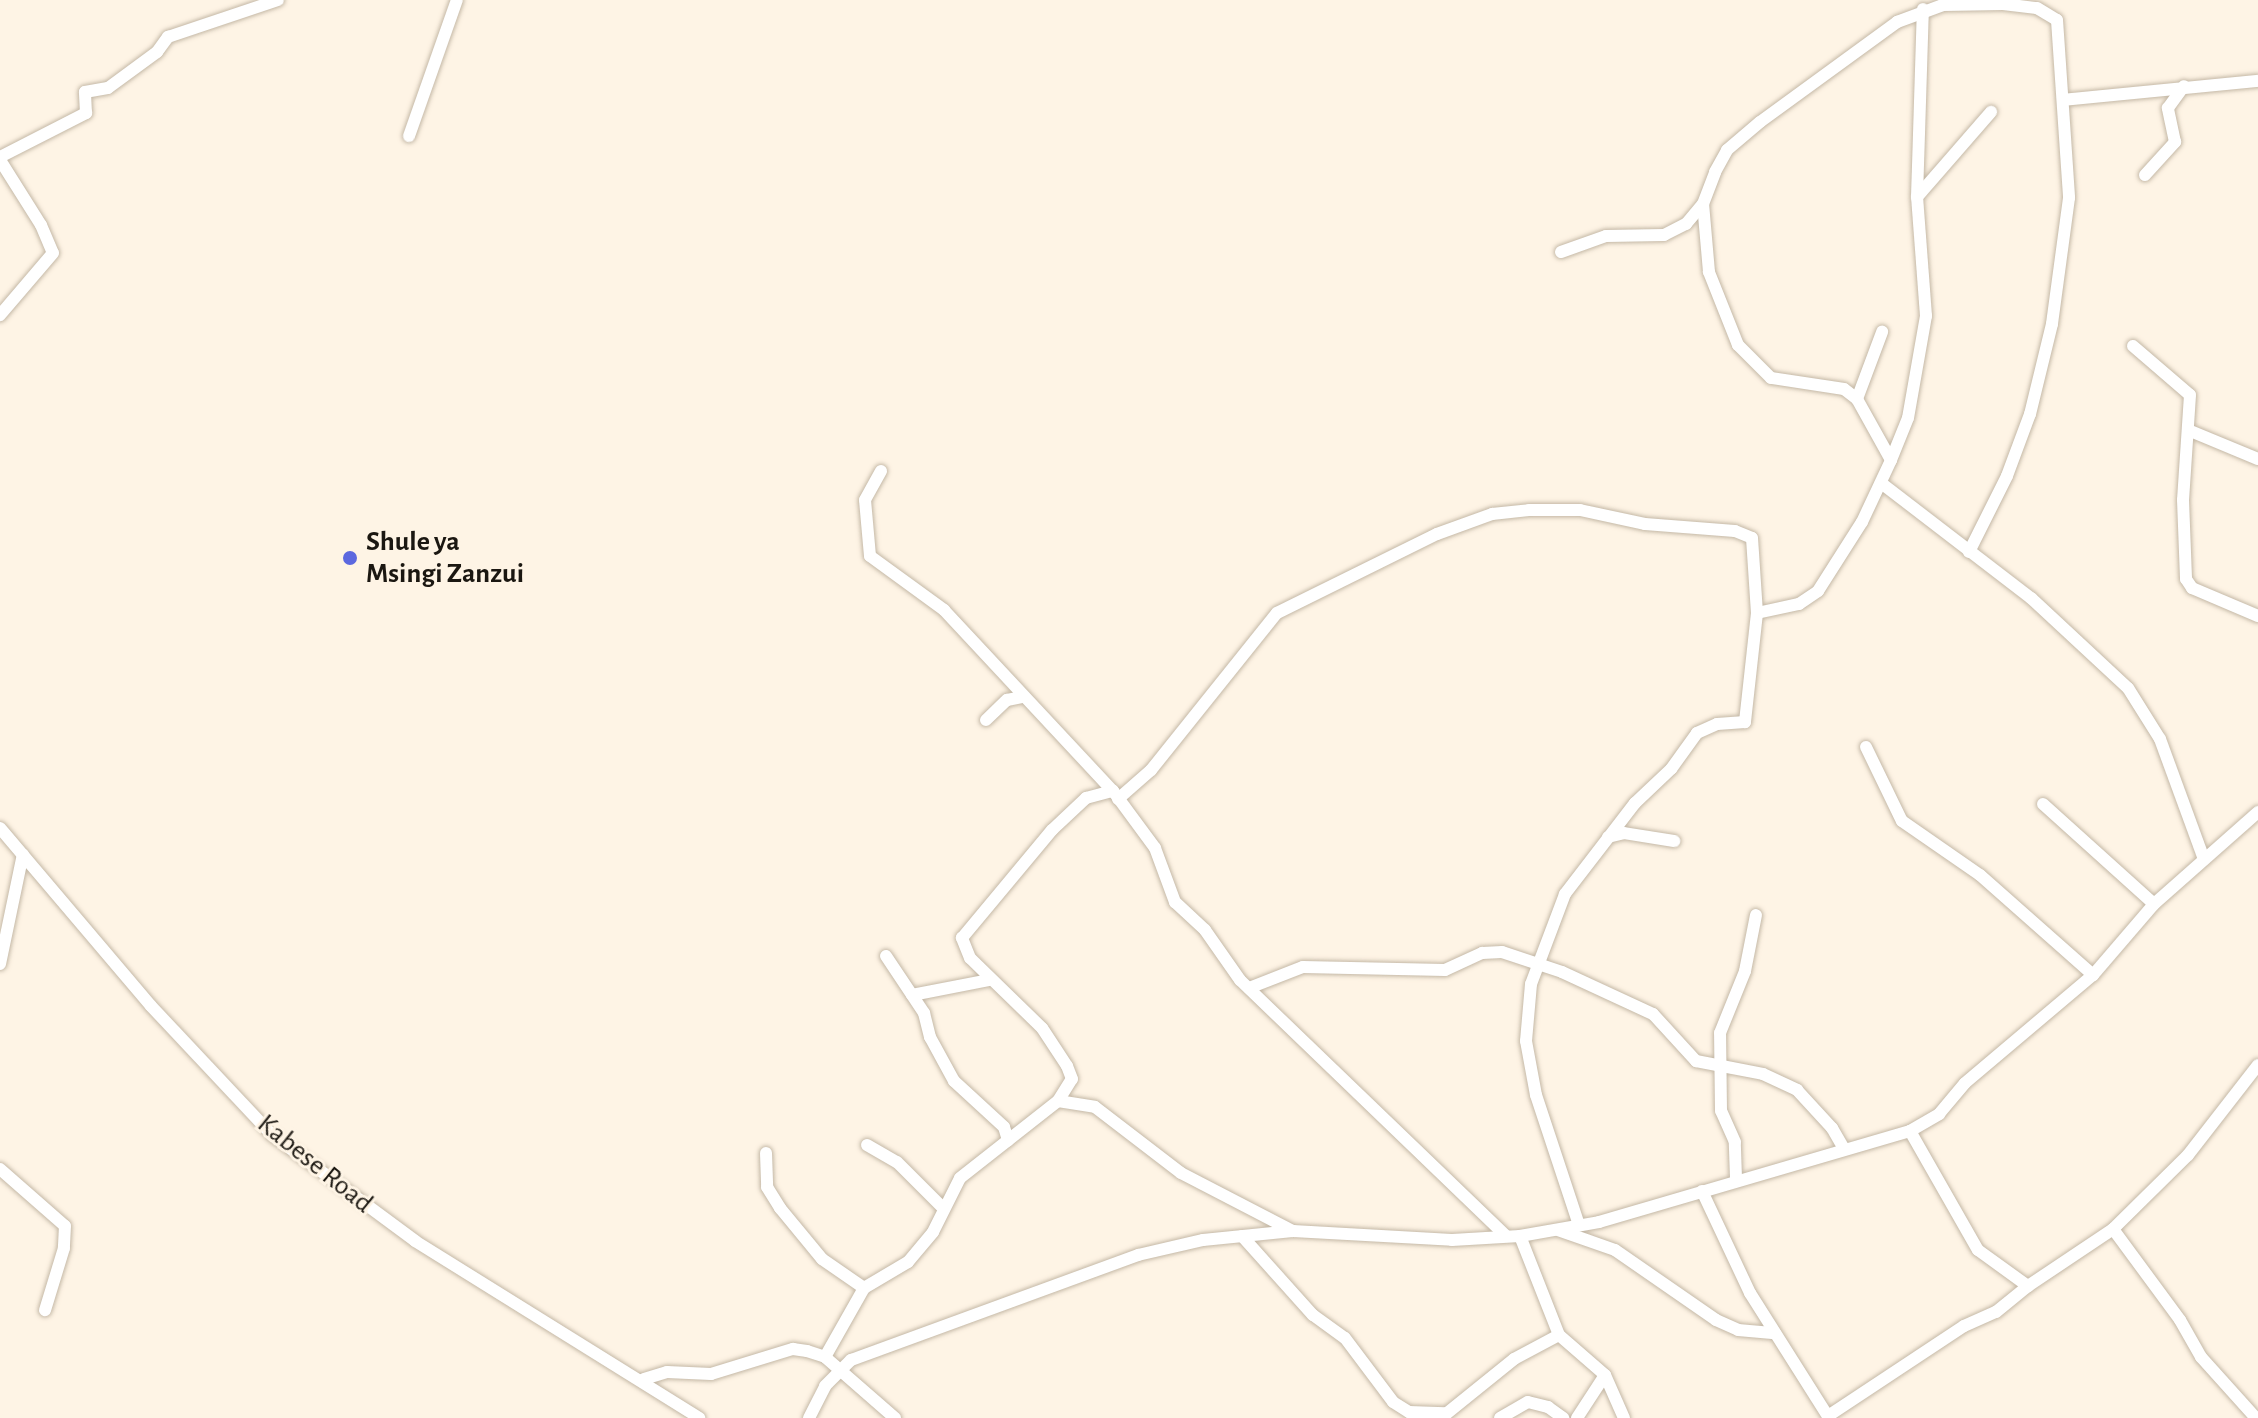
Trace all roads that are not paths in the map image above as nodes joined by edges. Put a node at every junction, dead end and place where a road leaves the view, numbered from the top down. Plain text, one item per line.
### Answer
1 (278, 0) edge
2 (457, 0) edge
3 (1923, 9) junction
4 (2258, 81) edge
5 (2184, 86) junction
6 (2063, 100) junction
7 (1991, 112) dead end
8 (409, 136) dead end
9 (0, 158) edge
10 (2145, 175) dead end
11 (1917, 197) junction
12 (1703, 204) junction
13 (1561, 252) dead end
14 (0, 315) edge
15 (1882, 332) dead end
16 (2133, 346) dead end
17 (1857, 399) junction
18 (2188, 430) junction
19 (2258, 459) edge
20 (1891, 460) junction
21 (881, 471) dead end
22 (1881, 483) junction
23 (1969, 552) junction
24 (1757, 613) junction
25 (2258, 616) edge
26 (1022, 697) junction
27 (986, 720) dead end
28 (1866, 747) dead end
29 (1115, 795) junction
30 (2043, 804) dead end
31 (2258, 812) edge
32 (0, 828) edge
33 (1608, 837) junction
34 (1674, 841) dead end
35 (23, 854) junction
36 (2204, 859) junction
37 (2154, 904) junction
38 (1756, 915) dead end
39 (886, 956) dead end
40 (1536, 962) junction
41 (0, 964) edge
42 (2093, 975) junction
43 (989, 980) junction
44 (1249, 988) junction
45 (912, 995) junction
46 (2258, 1065) edge
47 (1720, 1069) junction
48 (1058, 1101) junction
49 (1910, 1131) junction
50 (1008, 1140) junction
51 (867, 1145) dead end
52 (1844, 1149) junction
53 (766, 1153) dead end
54 (0, 1169) edge
55 (1736, 1178) junction
56 (1702, 1191) junction
57 (942, 1207) junction
58 (1579, 1225) junction
59 (1555, 1229) junction
60 (2113, 1229) junction
61 (1293, 1231) junction
62 (1505, 1235) junction
63 (1242, 1236) junction
64 (1520, 1236) junction
65 (2028, 1286) junction
66 (864, 1288) junction
67 (45, 1310) dead end
68 (1775, 1333) junction
69 (1559, 1335) junction
70 (825, 1357) junction
71 (839, 1369) junction
72 (1605, 1375) junction
73 (644, 1379) junction
74 (1443, 1416) edge
75 (1829, 1417) edge
76 (699, 1418) edge
77 (809, 1418) edge
78 (895, 1418) edge
79 (1500, 1418) edge
80 (1563, 1418) edge
81 (1577, 1418) edge
82 (1624, 1418) edge
83 (2256, 1418) edge

1 - 9 street
2 - 8 street
3 - 6 street
3 - 11 street
3 - 12 street
4 - 5 street
5 - 6 street
5 - 10 street
6 - 23 street
7 - 11 street
9 - 14 street
11 - 20 street
12 - 13 street
12 - 17 street
15 - 17 street
16 - 18 street
17 - 20 street
18 - 19 street
18 - 25 street
20 - 22 street
21 - 26 street
22 - 23 street
22 - 24 street
23 - 36 street
24 - 29 street
24 - 33 street
26 - 27 street
26 - 29 street
28 - 42 street
29 - 43 street
29 - 44 street
30 - 37 street
31 - 36 street
32 - 35 street, Kabese Road
33 - 34 street
33 - 40 street
35 - 41 street
35 - 73 street, Kabese Road
36 - 37 street
37 - 42 street
38 - 47 street
39 - 45 street
40 - 44 street
40 - 47 street
40 - 58 street
42 - 49 street
43 - 45 street
43 - 48 street
44 - 62 street
45 - 50 street
46 - 60 street
47 - 52 street
47 - 55 street
48 - 50 street
48 - 61 street
49 - 52 street
49 - 65 street
50 - 57 street
51 - 57 street
52 - 55 street
53 - 66 street
54 - 67 street
55 - 56 street
56 - 58 street
56 - 68 street
57 - 66 street
58 - 59 street
59 - 64 street
59 - 68 street
60 - 65 street
60 - 83 street
61 - 62 street
61 - 63 street
62 - 64 street
63 - 71 street
63 - 74 street
64 - 69 street
65 - 75 street
66 - 70 street
68 - 75 street
69 - 72 street
69 - 74 street
70 - 71 street
70 - 73 street
71 - 77 street
71 - 78 street
72 - 81 street
72 - 82 street
73 - 76 street, Kabese Road
79 - 80 street

